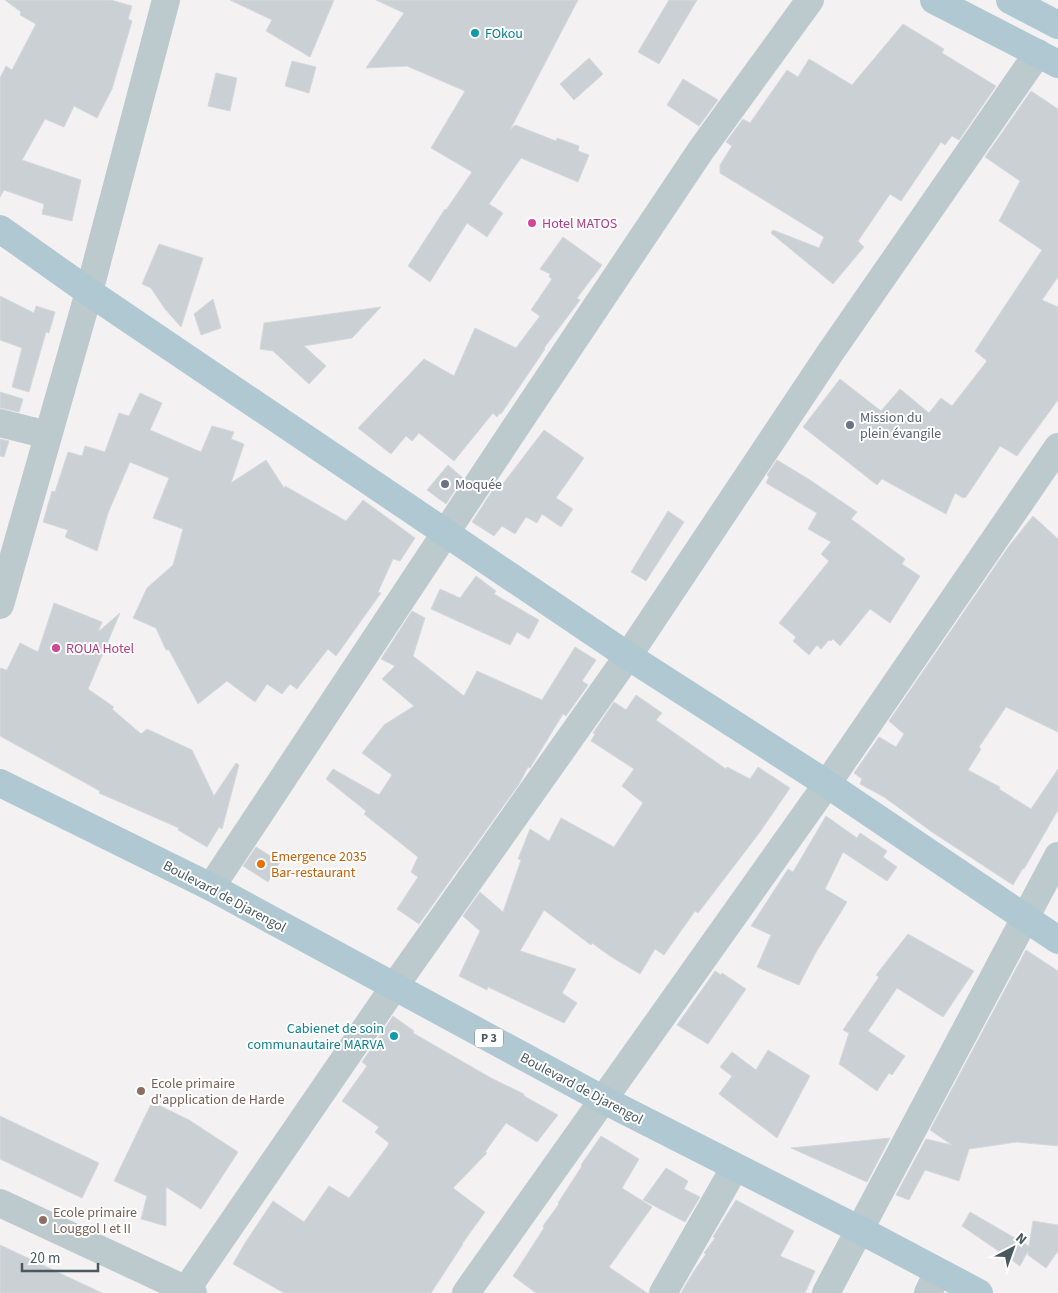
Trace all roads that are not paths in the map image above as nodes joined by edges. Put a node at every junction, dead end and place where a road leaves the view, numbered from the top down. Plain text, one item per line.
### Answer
1 (166, 0) edge
2 (810, 0) edge
3 (934, 0) edge
4 (1010, 0) edge
5 (1058, 25) edge
6 (1048, 58) edge
7 (0, 229) edge
8 (89, 292) junction
9 (0, 423) edge
10 (48, 435) junction
11 (1058, 447) edge
12 (445, 533) junction
13 (0, 604) edge
14 (628, 656) junction
15 (0, 782) edge
16 (827, 784) junction
17 (1058, 856) edge
18 (211, 887) junction
19 (1026, 919) junction
20 (1058, 940) edge
21 (394, 987) junction
22 (604, 1100) junction
23 (735, 1167) junction
24 (0, 1203) edge
25 (860, 1230) junction
26 (933, 1283) edge
27 (187, 1292) edge
28 (466, 1293) edge
29 (663, 1293) edge
30 (826, 1293) edge
31 (979, 1293) edge

1 - 8 street
2 - 12 street
3 - 6 main road
4 - 5 main road
6 - 14 street
7 - 8 main road
8 - 10 street
8 - 12 main road
9 - 10 street
10 - 13 street
11 - 16 street
12 - 14 main road
12 - 18 street
14 - 16 main road
14 - 21 street
15 - 18 main road, Boulevard de Djarengol / P 3
16 - 19 main road
16 - 22 street
17 - 19 street
18 - 21 main road, Boulevard de Djarengol / P 3
19 - 20 main road
19 - 25 street
21 - 22 main road, Boulevard de Djarengol / P 3
21 - 27 street
22 - 23 main road, Boulevard de Djarengol / P 3
22 - 28 street
23 - 25 main road, Boulevard de Djarengol / P 3
23 - 29 street
24 - 27 street
25 - 26 main road, Boulevard de Djarengol / P 3
25 - 30 street
26 - 31 main road, Boulevard de Djarengol / P 3

